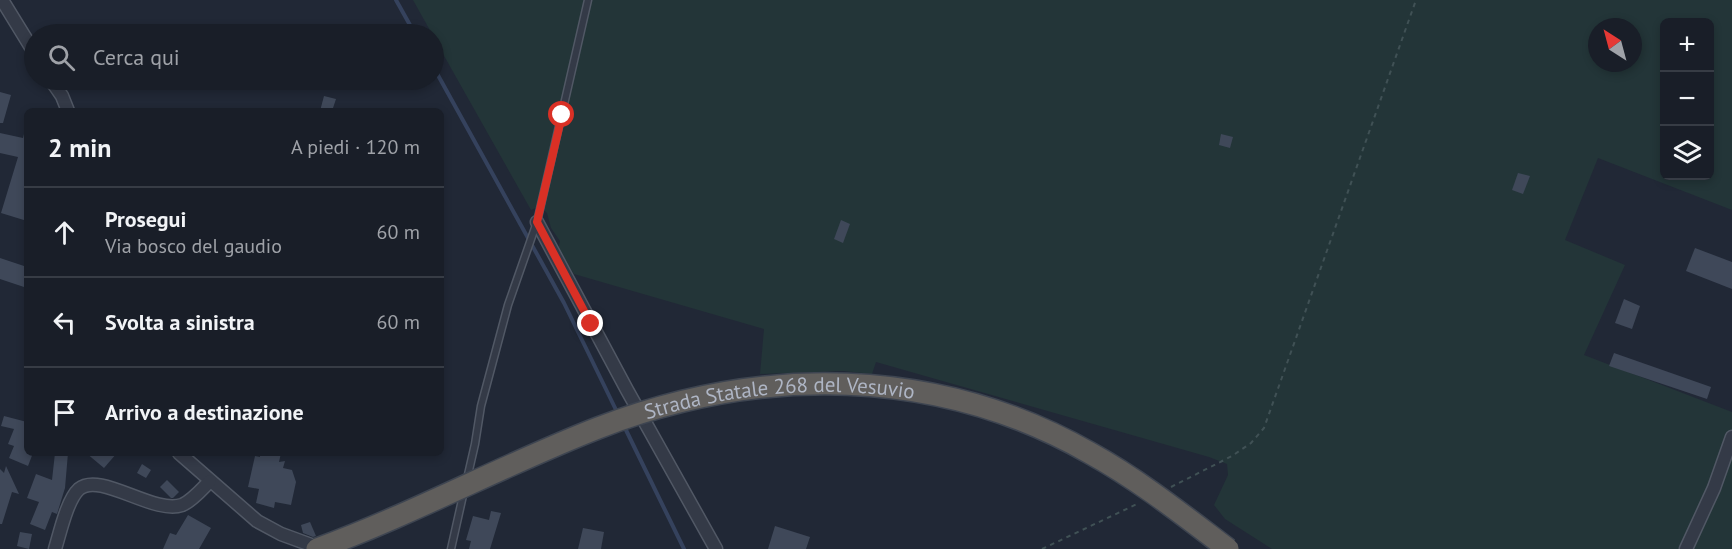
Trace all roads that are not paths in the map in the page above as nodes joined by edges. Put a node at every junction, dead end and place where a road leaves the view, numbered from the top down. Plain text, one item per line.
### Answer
1 (2, 0) edge
2 (588, 0) edge
3 (24, 36) edge
4 (56, 90) edge
5 (66, 108) edge
6 (537, 222) junction
7 (1732, 437) edge
8 (182, 456) edge
9 (210, 481) junction
10 (55, 549) edge
11 (317, 549) edge
12 (323, 549) edge
13 (451, 549) edge
14 (716, 549) edge
15 (1228, 549) edge
16 (1686, 549) edge

1 - 3 street
2 - 6 lane
4 - 5 street
6 - 13 lane
6 - 14 street
7 - 16 street
8 - 9 street
9 - 10 street
9 - 12 street
11 - 15 highway, Strada Statale 268 del Vesuvio, bridge

